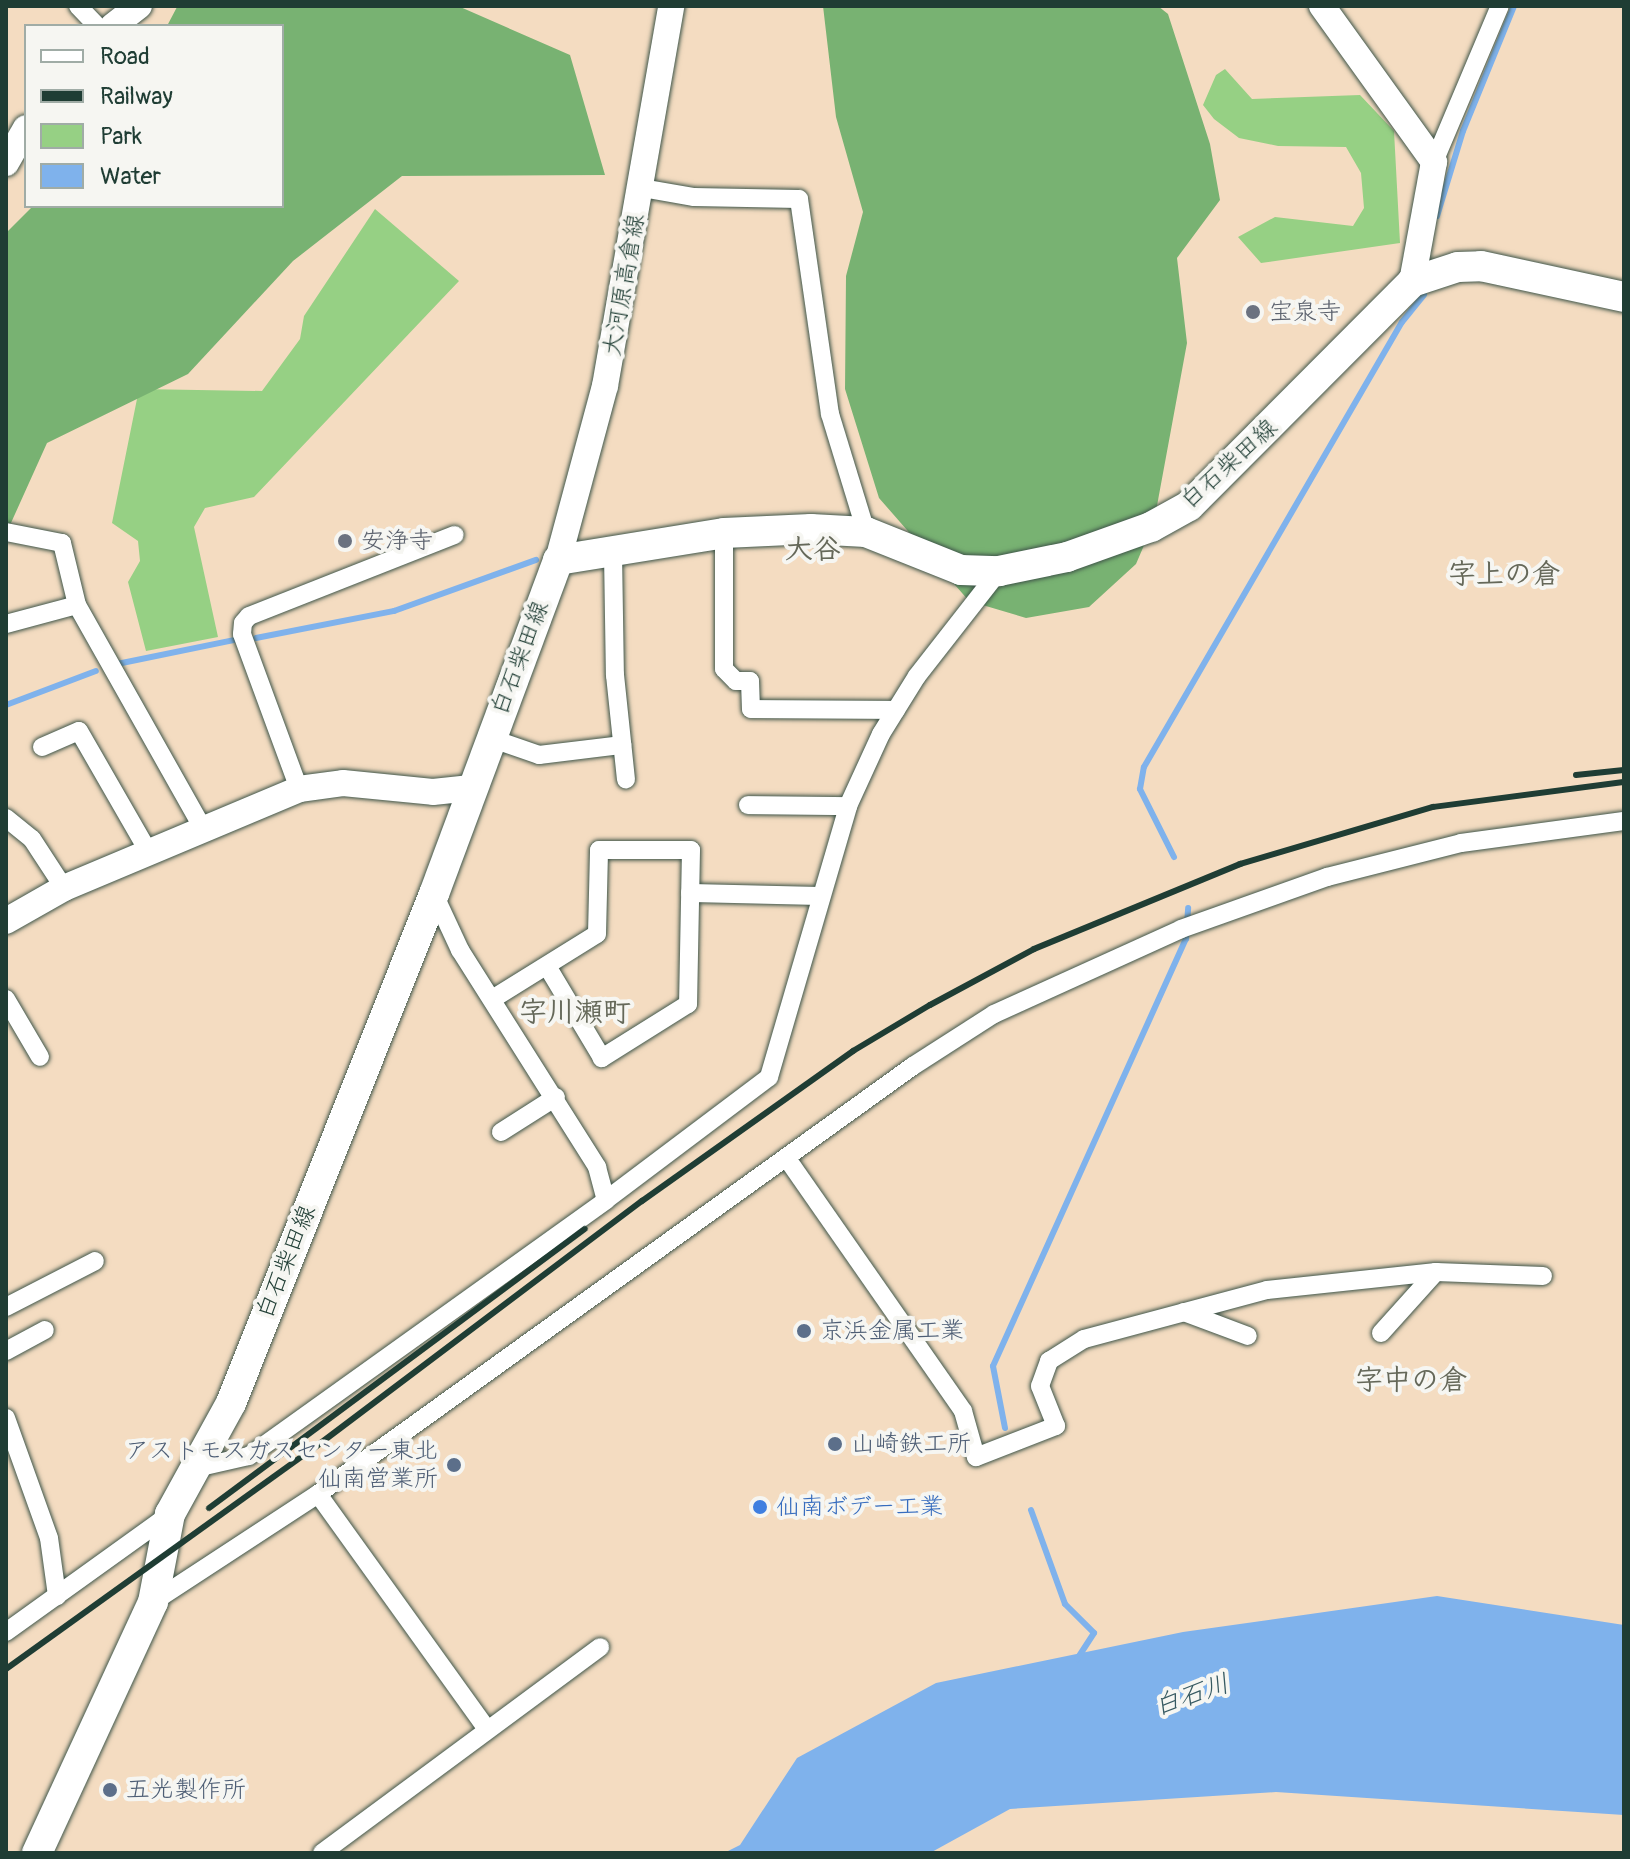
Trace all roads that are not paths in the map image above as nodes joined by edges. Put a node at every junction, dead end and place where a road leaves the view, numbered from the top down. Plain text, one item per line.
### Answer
1 (78, 6) edge
2 (139, 6) edge
3 (671, 6) edge
4 (1322, 6) edge
5 (1500, 6) edge
6 (95, 24) edge
7 (116, 24) edge
8 (24, 132) edge
9 (1434, 162) junction
10 (6, 163) edge
11 (642, 188) junction
12 (1412, 282) junction
13 (1624, 297) edge
14 (6, 532) edge
15 (866, 532) junction
16 (724, 533) junction
17 (455, 535) dead end
18 (613, 553) junction
19 (558, 560) junction
20 (999, 571) junction
21 (77, 605) junction
22 (6, 624) edge
23 (896, 710) junction
24 (490, 738) junction
25 (622, 745) junction
26 (42, 747) dead end
27 (626, 779) dead end
28 (471, 788) junction
29 (299, 789) junction
30 (748, 805) dead end
31 (848, 806) junction
32 (6, 818) edge
33 (1624, 821) edge
34 (202, 827) junction
35 (148, 851) junction
36 (64, 888) junction
37 (690, 893) junction
38 (434, 894) junction
39 (821, 896) junction
40 (6, 921) edge
41 (547, 966) junction
42 (494, 998) junction
43 (6, 999) edge
44 (40, 1057) dead end
45 (556, 1097) junction
46 (501, 1132) dead end
47 (788, 1160) junction
48 (606, 1200) junction
49 (95, 1261) dead end
50 (1436, 1272) junction
51 (1543, 1276) dead end
52 (6, 1307) edge
53 (1184, 1312) junction
54 (45, 1330) dead end
55 (1381, 1333) dead end
56 (1248, 1336) dead end
57 (6, 1351) edge
58 (6, 1418) edge
59 (196, 1468) junction
60 (318, 1494) junction
61 (170, 1514) junction
62 (57, 1596) junction
63 (153, 1602) junction
64 (6, 1632) edge
65 (600, 1647) dead end
66 (486, 1728) junction
67 (37, 1853) edge
68 (322, 1853) edge

1 - 6 street
2 - 7 street
3 - 11 street, 大河原高倉線
4 - 9 street
5 - 9 street
8 - 10 street
9 - 12 street
11 - 15 street
11 - 19 street, 大河原高倉線
12 - 13 main road, 白石柴田線
12 - 20 main road, 白石柴田線
14 - 21 street
15 - 16 main road, 白石柴田線
15 - 20 main road, 白石柴田線
16 - 18 main road, 白石柴田線
16 - 23 street
17 - 29 street
18 - 19 main road, 白石柴田線
18 - 25 street
19 - 24 main road, 白石柴田線
20 - 23 street
21 - 22 street
21 - 34 street
23 - 31 street
24 - 25 street
24 - 28 main road, 白石柴田線
25 - 27 street
26 - 35 street
28 - 29 street
28 - 38 main road, 白石柴田線
29 - 34 street
30 - 31 street
31 - 39 street
32 - 36 street
33 - 47 street
34 - 35 street
35 - 36 street
36 - 40 street
37 - 39 street
37 - 41 street
37 - 41 street
38 - 42 street
38 - 59 main road, 白石柴田線
39 - 48 street
41 - 42 street
42 - 45 street
43 - 44 street
45 - 46 street
45 - 48 street
47 - 53 street
47 - 60 street
48 - 59 street
49 - 52 street
50 - 51 street
50 - 53 street
50 - 55 street
53 - 56 street
54 - 57 street
58 - 62 street
59 - 61 main road, 白石柴田線
60 - 63 street
60 - 66 street
61 - 62 street
61 - 63 main road, 白石柴田線
62 - 64 street
63 - 67 main road, 白石柴田線
65 - 66 street
66 - 68 street

